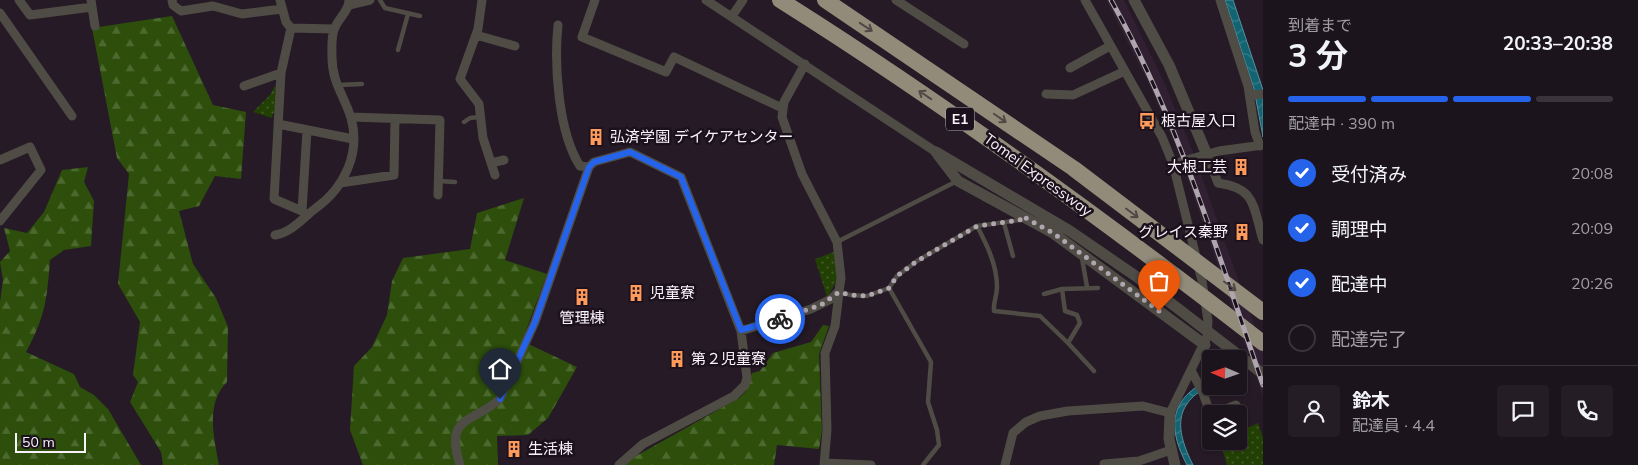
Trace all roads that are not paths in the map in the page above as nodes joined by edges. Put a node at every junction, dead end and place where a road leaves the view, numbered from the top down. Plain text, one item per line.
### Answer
1 (19, 0) edge
2 (172, 0) edge
3 (370, 0) edge
4 (380, 0) edge
5 (482, 0) edge
6 (595, 0) edge
7 (706, 0) edge
8 (780, 0) edge
9 (825, 0) edge
10 (896, 0) edge
11 (1085, 0) edge
12 (1134, 0) edge
13 (1220, 0) edge
14 (742, 1) edge
15 (92, 3) edge
16 (349, 3) edge
17 (281, 5) edge
18 (0, 13) edge
19 (408, 14) junction
20 (420, 16) dead end
21 (732, 16) junction
22 (558, 25) dead end
23 (95, 26) dead end
24 (291, 28) junction
25 (334, 29) junction
26 (476, 35) junction
27 (964, 44) dead end
28 (515, 46) dead end
29 (1110, 46) junction
30 (398, 50) dead end
31 (805, 64) junction
32 (1070, 68) dead end
33 (1124, 71) junction
34 (281, 73) junction
35 (362, 84) dead end
36 (336, 85) junction
37 (244, 86) dead end
38 (1046, 94) dead end
39 (1256, 95) edge
40 (782, 108) junction
41 (72, 116) dead end
42 (351, 117) junction
43 (479, 117) junction
44 (395, 119) junction
45 (464, 122) dead end
46 (278, 124) junction
47 (307, 130) junction
48 (353, 139) junction
49 (1262, 145) edge
50 (936, 152) junction
51 (1207, 155) junction
52 (0, 160) edge
53 (504, 160) dead end
54 (491, 163) junction
55 (1174, 164) junction
56 (589, 167) junction
57 (495, 175) dead end
58 (958, 180) junction
59 (439, 181) junction
60 (456, 182) dead end
61 (340, 183) junction
62 (438, 195) dead end
63 (305, 212) junction
64 (1022, 216) junction
65 (0, 221) edge
66 (1004, 223) junction
67 (977, 226) junction
68 (275, 234) dead end
69 (1263, 240) edge
70 (837, 242) junction
71 (1082, 254) junction
72 (1013, 256) dead end
73 (889, 288) junction
74 (1087, 288) junction
75 (1098, 288) dead end
76 (1062, 290) junction
77 (839, 292) junction
78 (1044, 294) dead end
79 (1263, 312) edge
80 (741, 330) junction
81 (1068, 343) junction
82 (1263, 344) edge
83 (1205, 345) junction
84 (1094, 371) dead end
85 (1192, 372) junction
86 (1263, 374) edge
87 (1209, 405) edge
88 (1170, 413) junction
89 (1171, 450) junction
90 (824, 464) edge
91 (1104, 464) edge
92 (1125, 464) edge
93 (460, 465) edge
94 (619, 465) edge
95 (871, 465) edge
96 (923, 465) edge
97 (1005, 465) edge
98 (1175, 465) edge

1 - 15 street
2 - 17 street
3 - 16 street
4 - 19 lane
5 - 26 street
6 - 40 street
7 - 21 street
82 -> 8 highway, Tomei Expressway / E1
9 -> 79 highway, Tomei Expressway / E1
10 - 27 street
11 - 29 street
12 - 51 street
13 - 39 street
14 - 21 street
15 - 23 street
16 - 25 street
17 - 24 street
18 - 41 street
19 - 20 lane
19 - 30 lane
21 - 31 street
22 - 56 street
24 - 25 street
24 - 34 street
25 - 36 street
26 - 28 street
26 - 43 street
29 - 32 street
29 - 33 street
31 - 40 street
31 - 50 street
33 - 38 street
33 - 55 street
34 - 37 street
34 - 46 street
35 - 36 lane
36 - 42 street
39 - 49 street
40 - 70 street
42 - 44 street
42 - 48 street
43 - 45 lane
43 - 54 street
44 - 59 street
44 - 61 street
46 - 47 street
46 - 63 street
47 - 48 street
47 - 63 street
48 - 61 street
49 - 51 street
50 - 58 street
50 - 86 street
51 - 55 street
51 - 69 street
52 - 65 street
53 - 54 street
54 - 57 street
55 - 83 street
56 - 80 street
56 - 93 street
58 - 64 street
58 - 70 lane
59 - 60 lane
59 - 62 street
61 - 63 street
63 - 68 street
64 - 66 lane
64 - 71 street
66 - 67 lane
66 - 72 lane
67 - 73 lane
67 - 81 lane
70 - 77 street
71 - 74 lane
71 - 83 street
73 - 77 lane
73 - 96 lane
74 - 75 lane
74 - 76 lane
76 - 78 lane
76 - 81 lane
77 - 80 street
77 - 90 street
80 - 94 street
81 - 84 lane
83 - 85 street
85 - 87 street
85 - 88 street
88 - 89 street
88 - 97 street
89 - 92 street
89 - 98 street
90 - 95 street
91 - 92 street

